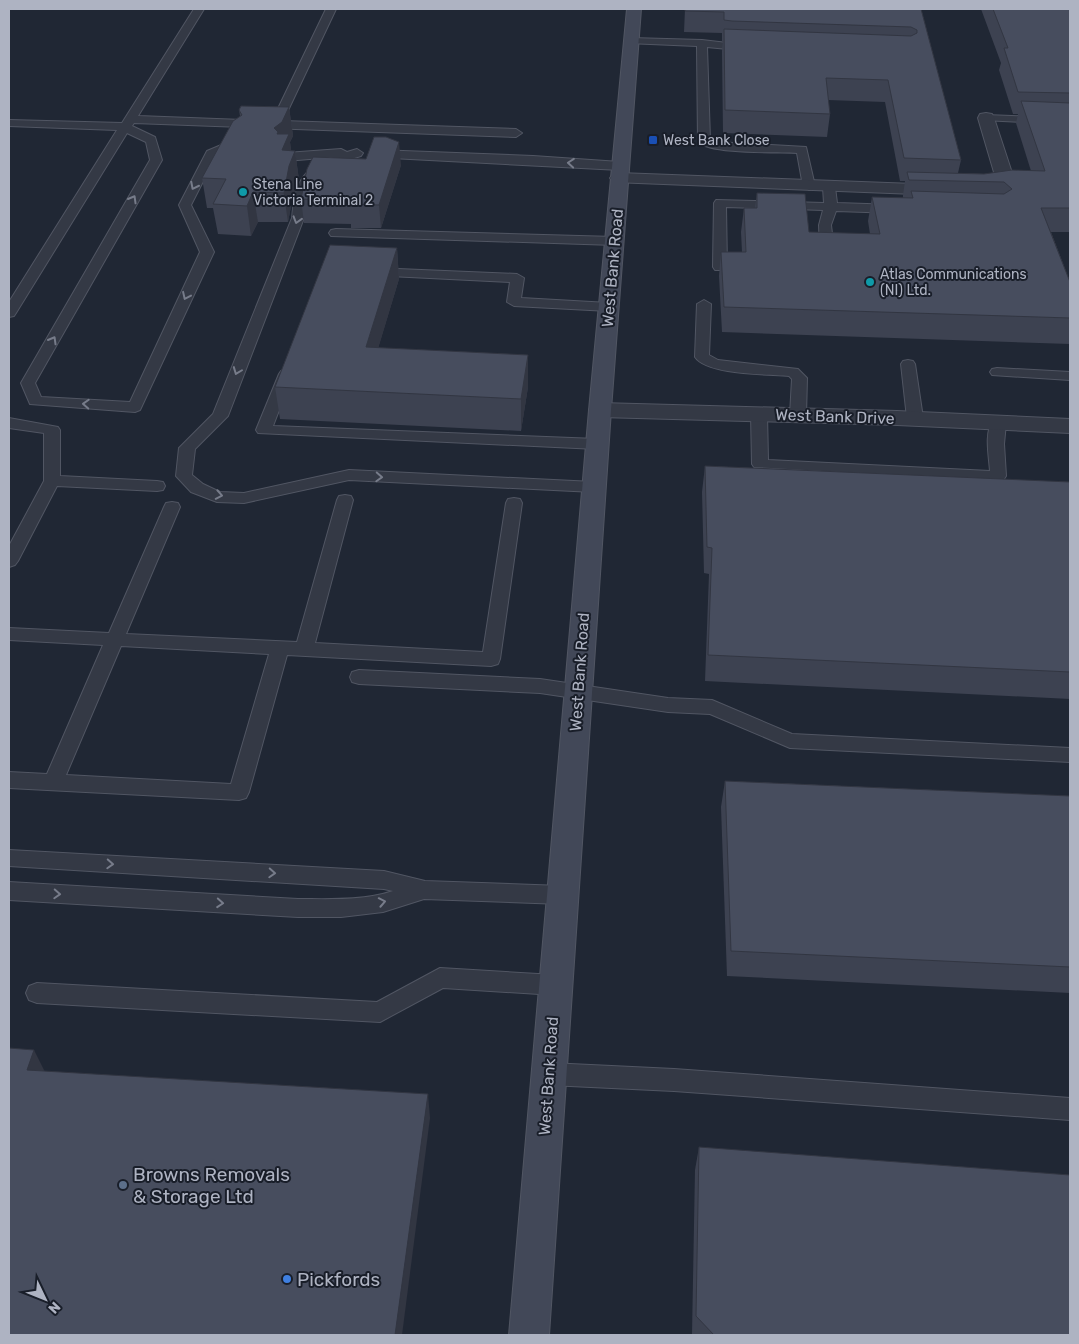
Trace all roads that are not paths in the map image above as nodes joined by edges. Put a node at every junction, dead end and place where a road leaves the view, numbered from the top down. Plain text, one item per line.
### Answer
1 (199, 9) edge
2 (330, 9) edge
3 (634, 9) edge
4 (631, 41) junction
5 (702, 43) junction
6 (759, 48) edge
7 (986, 118) joint
8 (1070, 121) edge
9 (9, 123) edge
10 (127, 123) junction
11 (276, 124) junction
12 (516, 133) dead end
13 (239, 142) edge
14 (297, 144) dead end
15 (340, 152) junction
16 (358, 153) junction
17 (211, 154) junction
18 (231, 154) edge
19 (286, 157) edge
20 (619, 172) junction
21 (809, 186) junction
22 (830, 187) junction
23 (831, 206) junction
24 (910, 209) edge
25 (336, 232) dead end
26 (614, 241) junction
27 (827, 250) edge
28 (720, 266) edge
29 (363, 272) edge
30 (704, 304) dead end
31 (609, 307) junction
32 (9, 313) edge
33 (291, 359) edge
34 (908, 364) dead end
35 (997, 372) dead end
36 (1070, 376) edge
37 (600, 410) junction
38 (759, 414) junction
39 (798, 415) junction
40 (914, 418) junction
41 (9, 423) edge
42 (998, 423) junction
43 (1070, 426) edge
44 (597, 444) junction
45 (52, 481) junction
46 (157, 486) dead end
47 (594, 487) junction
48 (345, 500) dead end
49 (514, 503) dead end
50 (172, 507) dead end
51 (9, 561) edge
52 (9, 634) edge
53 (114, 639) junction
54 (280, 648) junction
55 (304, 649) junction
56 (359, 677) dead end
57 (578, 693) junction
58 (1070, 755) edge
59 (9, 780) edge
60 (53, 782) junction
61 (9, 858) edge
62 (425, 890) junction
63 (9, 891) edge
64 (562, 895) junction
65 (555, 985) junction
66 (37, 993) dead end
67 (549, 1074) junction
68 (1070, 1109) edge
69 (529, 1335) edge

1 - 10 lane
2 - 11 lane
3 - 4 street, West Bank Road
4 - 5 lane
4 - 20 street, West Bank Road
5 - 6 lane
5 - 21 lane
7 - 8 lane
7 - 22 street
9 - 10 lane
10 - 11 lane
17 -> 10 lane
10 - 32 lane
11 - 12 lane
13 - 17 lane
14 - 15 lane
15 - 16 lane
15 - 19 lane
20 -> 16 lane
16 -> 47 lane
17 - 18 lane
20 - 21 street
20 - 26 street, West Bank Road
21 - 22 street
22 - 23 lane
23 - 24 lane
23 - 27 lane
23 - 28 lane
25 - 26 lane
26 - 31 street, West Bank Road
29 - 31 lane
30 - 39 lane
31 - 37 street, West Bank Road
33 - 44 lane
34 - 40 lane
35 - 36 lane
37 - 38 street, West Bank Drive
37 - 44 street, West Bank Road
38 - 39 street, West Bank Drive
38 - 42 lane
39 - 40 street, West Bank Drive
40 - 42 street, West Bank Drive
41 - 45 lane
42 - 43 street, West Bank Drive
44 - 47 street, West Bank Road
45 - 46 lane
45 - 51 lane
47 - 57 street, West Bank Road
48 - 55 lane
49 - 55 lane
50 - 53 lane
52 - 53 lane
53 - 54 lane
53 - 60 lane
54 - 55 lane
54 - 60 lane
56 - 57 lane
57 - 58 lane
57 - 64 street, West Bank Road
59 - 60 lane
61 -> 62 lane
63 -> 62 lane
62 - 64 lane
64 - 65 street, West Bank Road
65 - 66 lane
65 - 67 street, West Bank Road
67 - 68 lane
67 - 69 street, West Bank Road

